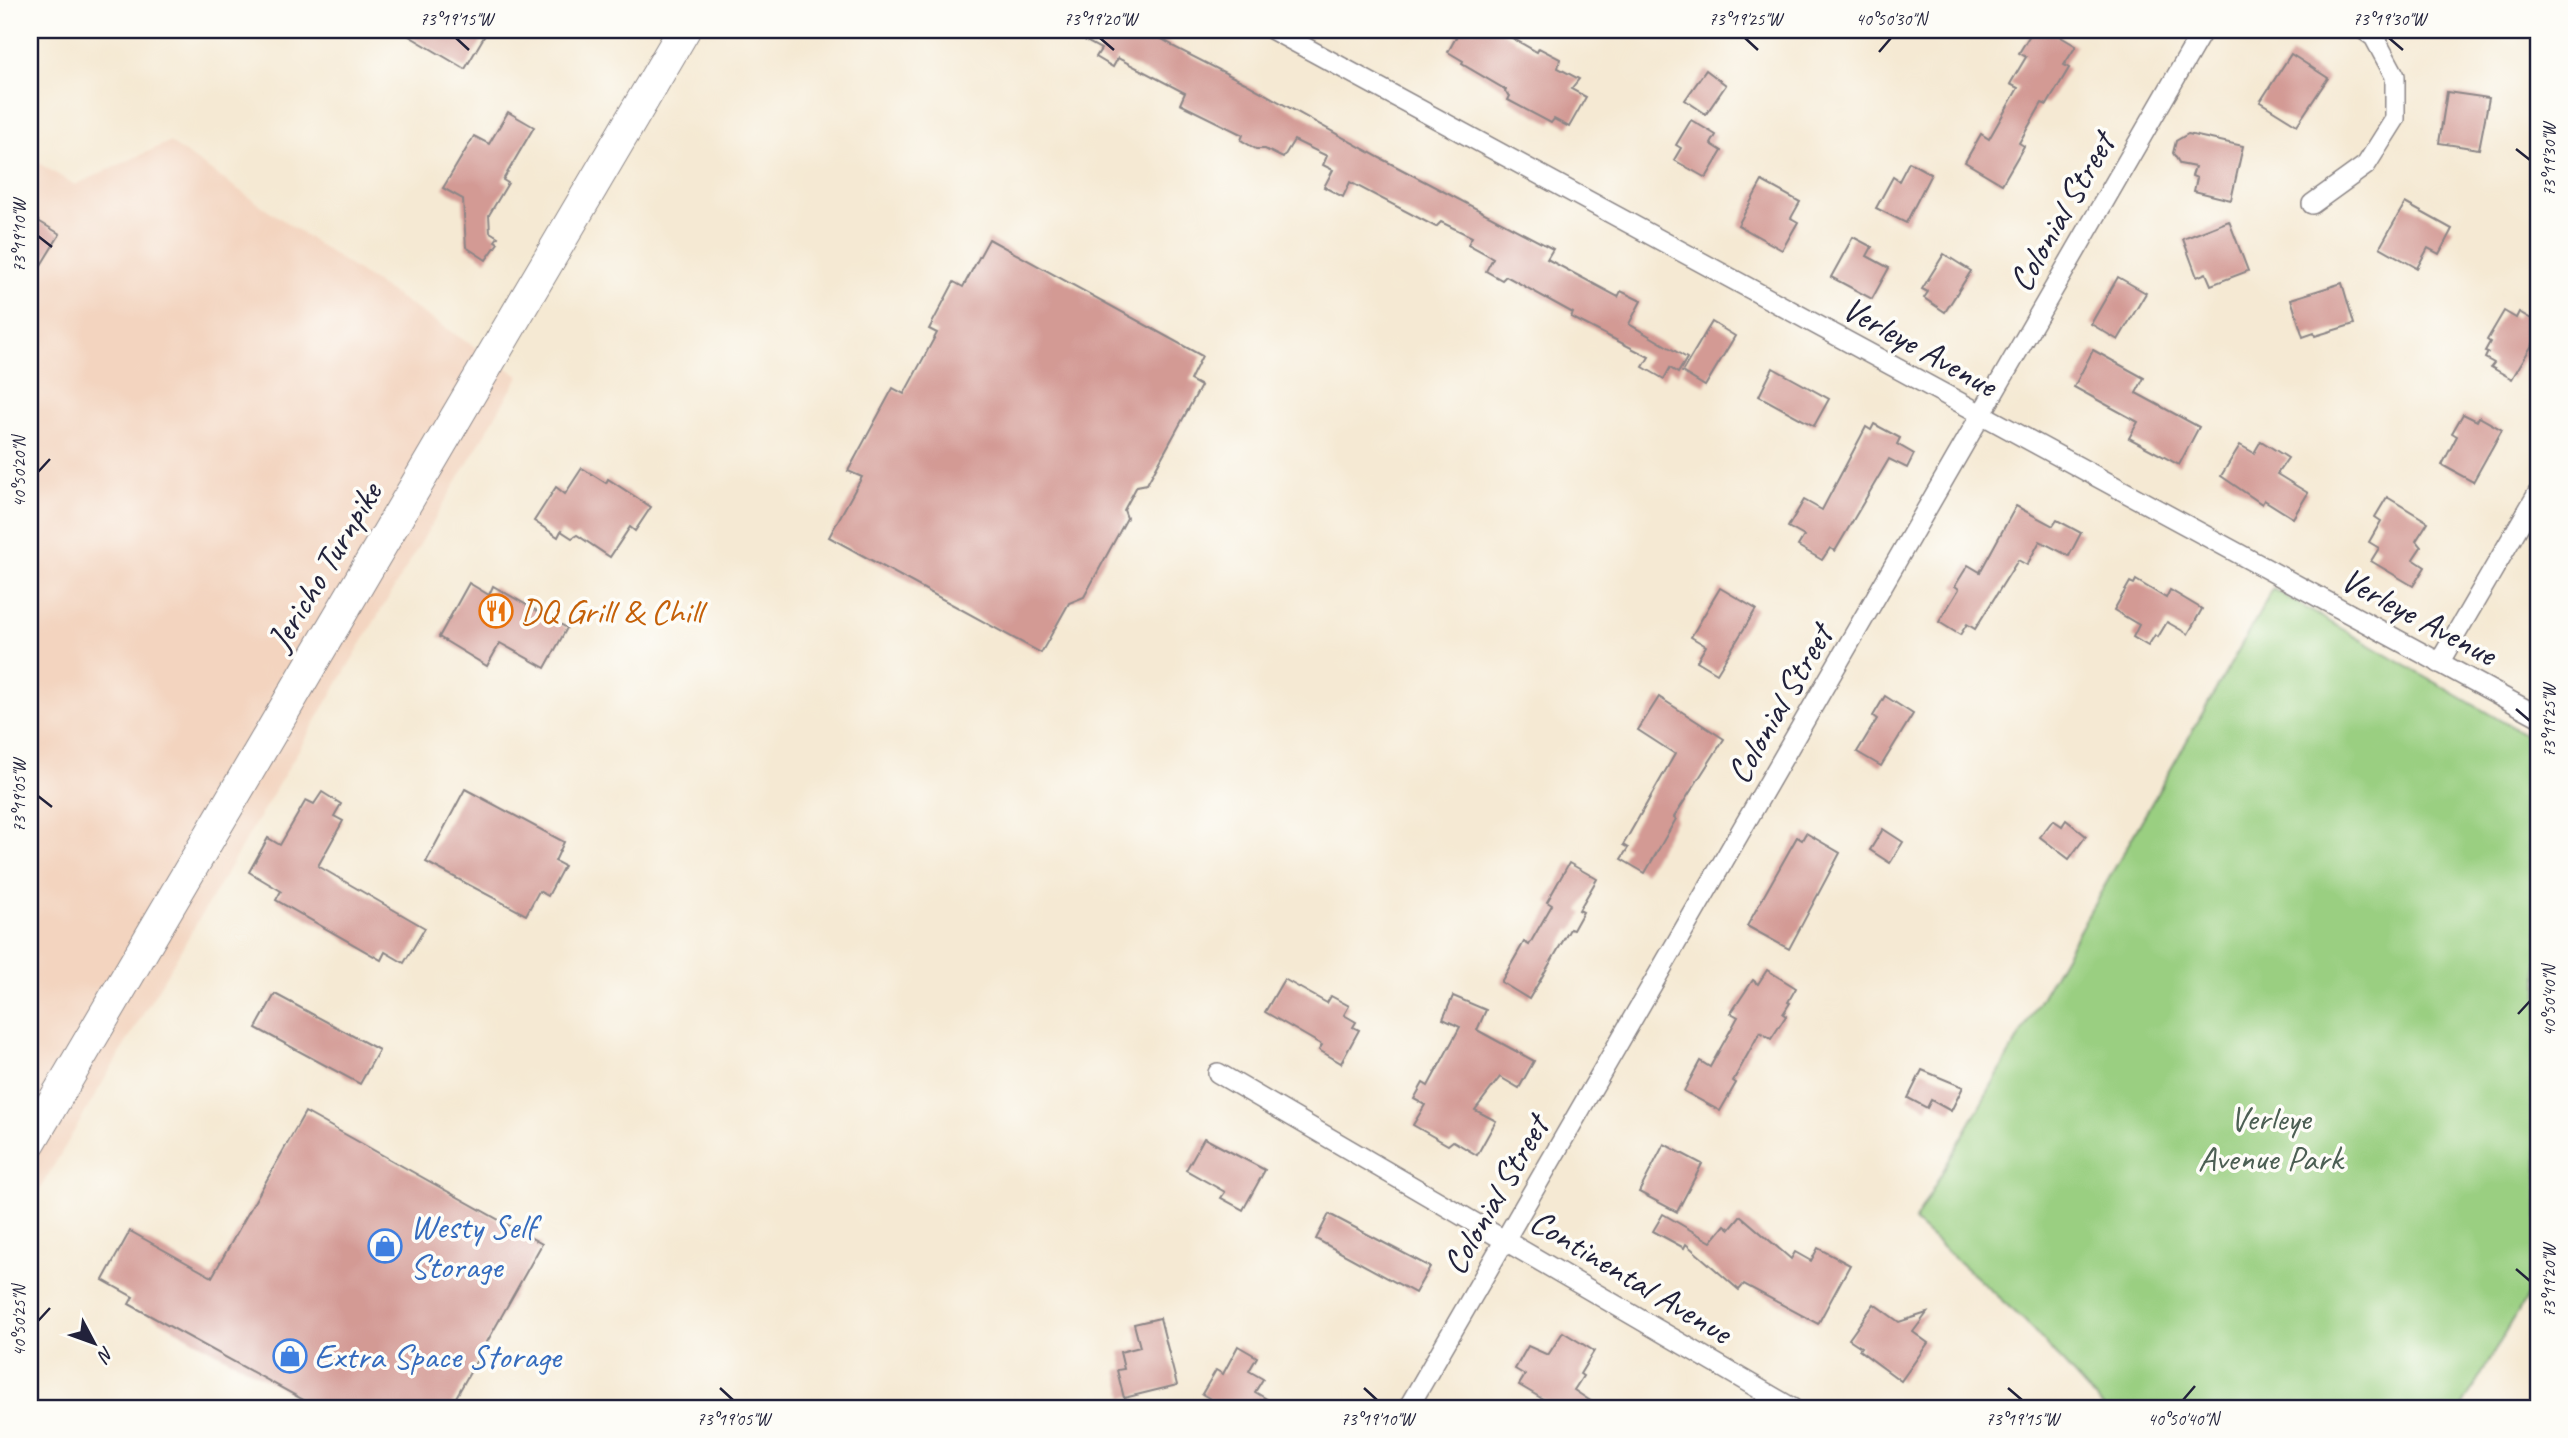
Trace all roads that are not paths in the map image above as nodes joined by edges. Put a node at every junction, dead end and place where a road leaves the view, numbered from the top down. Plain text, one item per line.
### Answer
1 (684, 30) edge
2 (1273, 30) edge
3 (2203, 30) edge
4 (2364, 30) edge
5 (2312, 204) dead end
6 (1982, 416) junction
7 (2538, 493) edge
8 (2440, 663) junction
9 (2538, 716) edge
10 (1218, 1073) dead end
11 (30, 1142) edge
12 (1506, 1239) junction
13 (1408, 1408) edge
14 (1792, 1408) edge

1 - 11 main road, Jericho Turnpike
2 - 6 street, Verleye Avenue
3 - 6 street, Colonial Street
4 - 5 street
6 - 8 street, Verleye Avenue
6 - 12 street, Colonial Street
7 - 8 street
8 - 9 street, Verleye Avenue
10 - 12 street, Continental Avenue
12 - 13 street, Colonial Street
12 - 14 street, Continental Avenue

